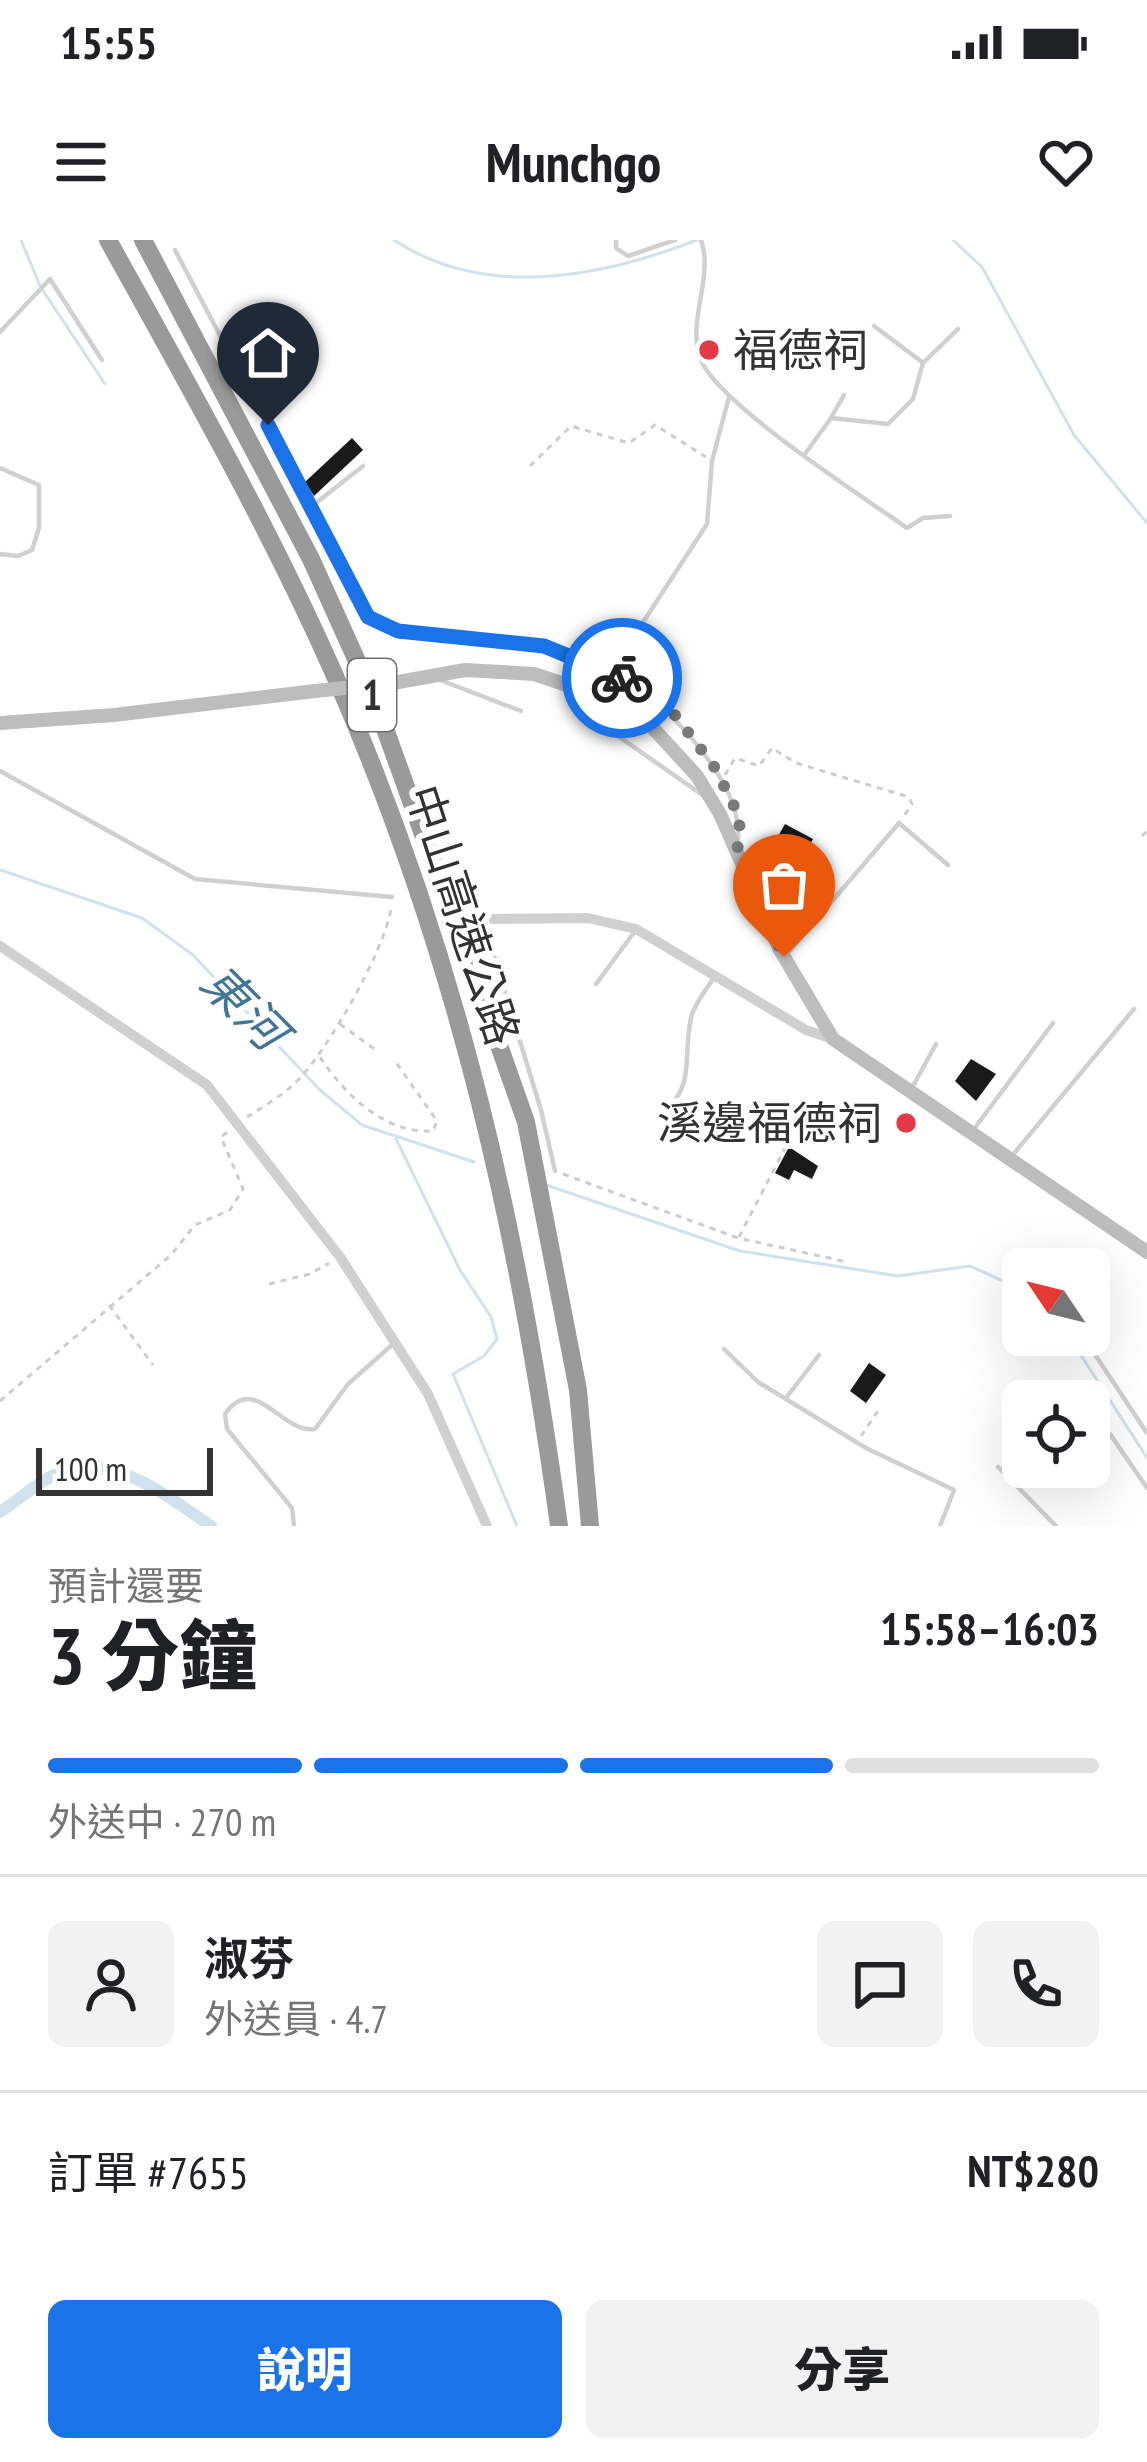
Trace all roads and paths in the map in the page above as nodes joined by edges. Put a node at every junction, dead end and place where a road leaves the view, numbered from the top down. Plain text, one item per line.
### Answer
1 (108, 240) edge
2 (143, 240) edge
3 (616, 240) edge
4 (675, 240) edge
5 (701, 240) edge
6 (175, 250) dead end
7 (874, 326) dead end
8 (958, 329) dead end
9 (0, 332) edge
10 (102, 360) dead end
11 (923, 363) junction
12 (730, 394) junction
13 (844, 395) dead end
14 (831, 418) junction
15 (804, 454) junction
16 (712, 461) junction
17 (363, 466) dead end
18 (530, 466) dead end
19 (0, 468) edge
20 (310, 508) junction
21 (950, 516) dead end
22 (0, 554) edge
23 (620, 676) junction
24 (428, 677) junction
25 (521, 711) dead end
26 (0, 723) edge
27 (615, 734) dead end
28 (0, 771) edge
29 (722, 781) junction
30 (714, 805) junction
31 (898, 823) junction
32 (1147, 831) edge
33 (1142, 836) dead end
34 (737, 854) junction
35 (948, 865) dead end
36 (392, 897) joint
37 (483, 919) joint
38 (636, 929) junction
39 (0, 946) edge
40 (784, 957) junction
41 (715, 976) junction
42 (596, 984) dead end
43 (1134, 1009) dead end
44 (338, 1023) junction
45 (1053, 1023) dead end
46 (833, 1039) junction
47 (936, 1044) dead end
48 (377, 1051) dead end
49 (319, 1055) junction
50 (395, 1061) dead end
51 (910, 1091) junction
52 (660, 1117) dead end
53 (237, 1125) junction
54 (971, 1133) junction
55 (785, 1148) dead end
56 (1010, 1159) junction
57 (543, 1179) junction
58 (738, 1238) junction
59 (1147, 1252) edge
60 (340, 1257) junction
61 (847, 1262) dead end
62 (269, 1284) dead end
63 (109, 1305) junction
64 (394, 1343) junction
65 (724, 1349) dead end
66 (819, 1355) dead end
67 (1096, 1356) edge
68 (152, 1365) dead end
69 (785, 1399) junction
70 (0, 1402) edge
71 (880, 1408) dead end
72 (1147, 1433) edge
73 (1110, 1434) dead end
74 (856, 1442) junction
75 (998, 1467) dead end
76 (1147, 1488) edge
77 (294, 1526) edge
78 (488, 1526) edge
79 (559, 1526) edge
80 (590, 1526) edge
81 (940, 1526) edge
82 (1056, 1526) edge

1 - 79 highway, 中山高速公路 / 1
2 - 57 highway, 中山高速公路 / 1
3 - 4 lane
5 - 12 lane
6 - 20 lane
7 - 11 lane
8 - 11 lane
9 - 10 lane
11 - 14 lane
12 - 15 lane
12 - 16 lane
13 - 14 lane
14 - 15 lane
15 - 21 lane
16 - 18 path
16 - 23 lane
17 - 20 lane
19 - 22 lane
20 - 23 lane
23 - 29 lane
24 - 25 lane
24 - 26 street, bridge
24 - 30 street
27 - 30 lane
28 - 36 lane
29 - 31 path
29 - 34 lane
30 - 34 street
31 - 35 lane
31 - 40 lane
32 - 33 path
34 - 40 street
36 - 44 path
37 - 38 street
37 - 57 lane
38 - 41 street
38 - 42 lane
39 - 53 street
40 - 46 street
41 - 46 street
41 - 52 lane
43 - 56 lane
44 - 48 path
44 - 49 path
45 - 54 lane
46 - 51 street
47 - 51 lane
49 - 50 path
49 - 53 path
51 - 54 street
53 - 60 street
53 - 63 path
54 - 56 street
55 - 58 path
56 - 59 street
57 - 58 path
57 - 80 highway, 中山高速公路 / 1
58 - 61 path
60 - 62 path
60 - 64 street
63 - 68 path
63 - 70 path
64 - 77 lane
64 - 78 street
65 - 69 lane
66 - 69 lane
67 - 72 lane
69 - 74 lane
71 - 74 path
73 - 76 lane
74 - 81 lane
75 - 82 lane

